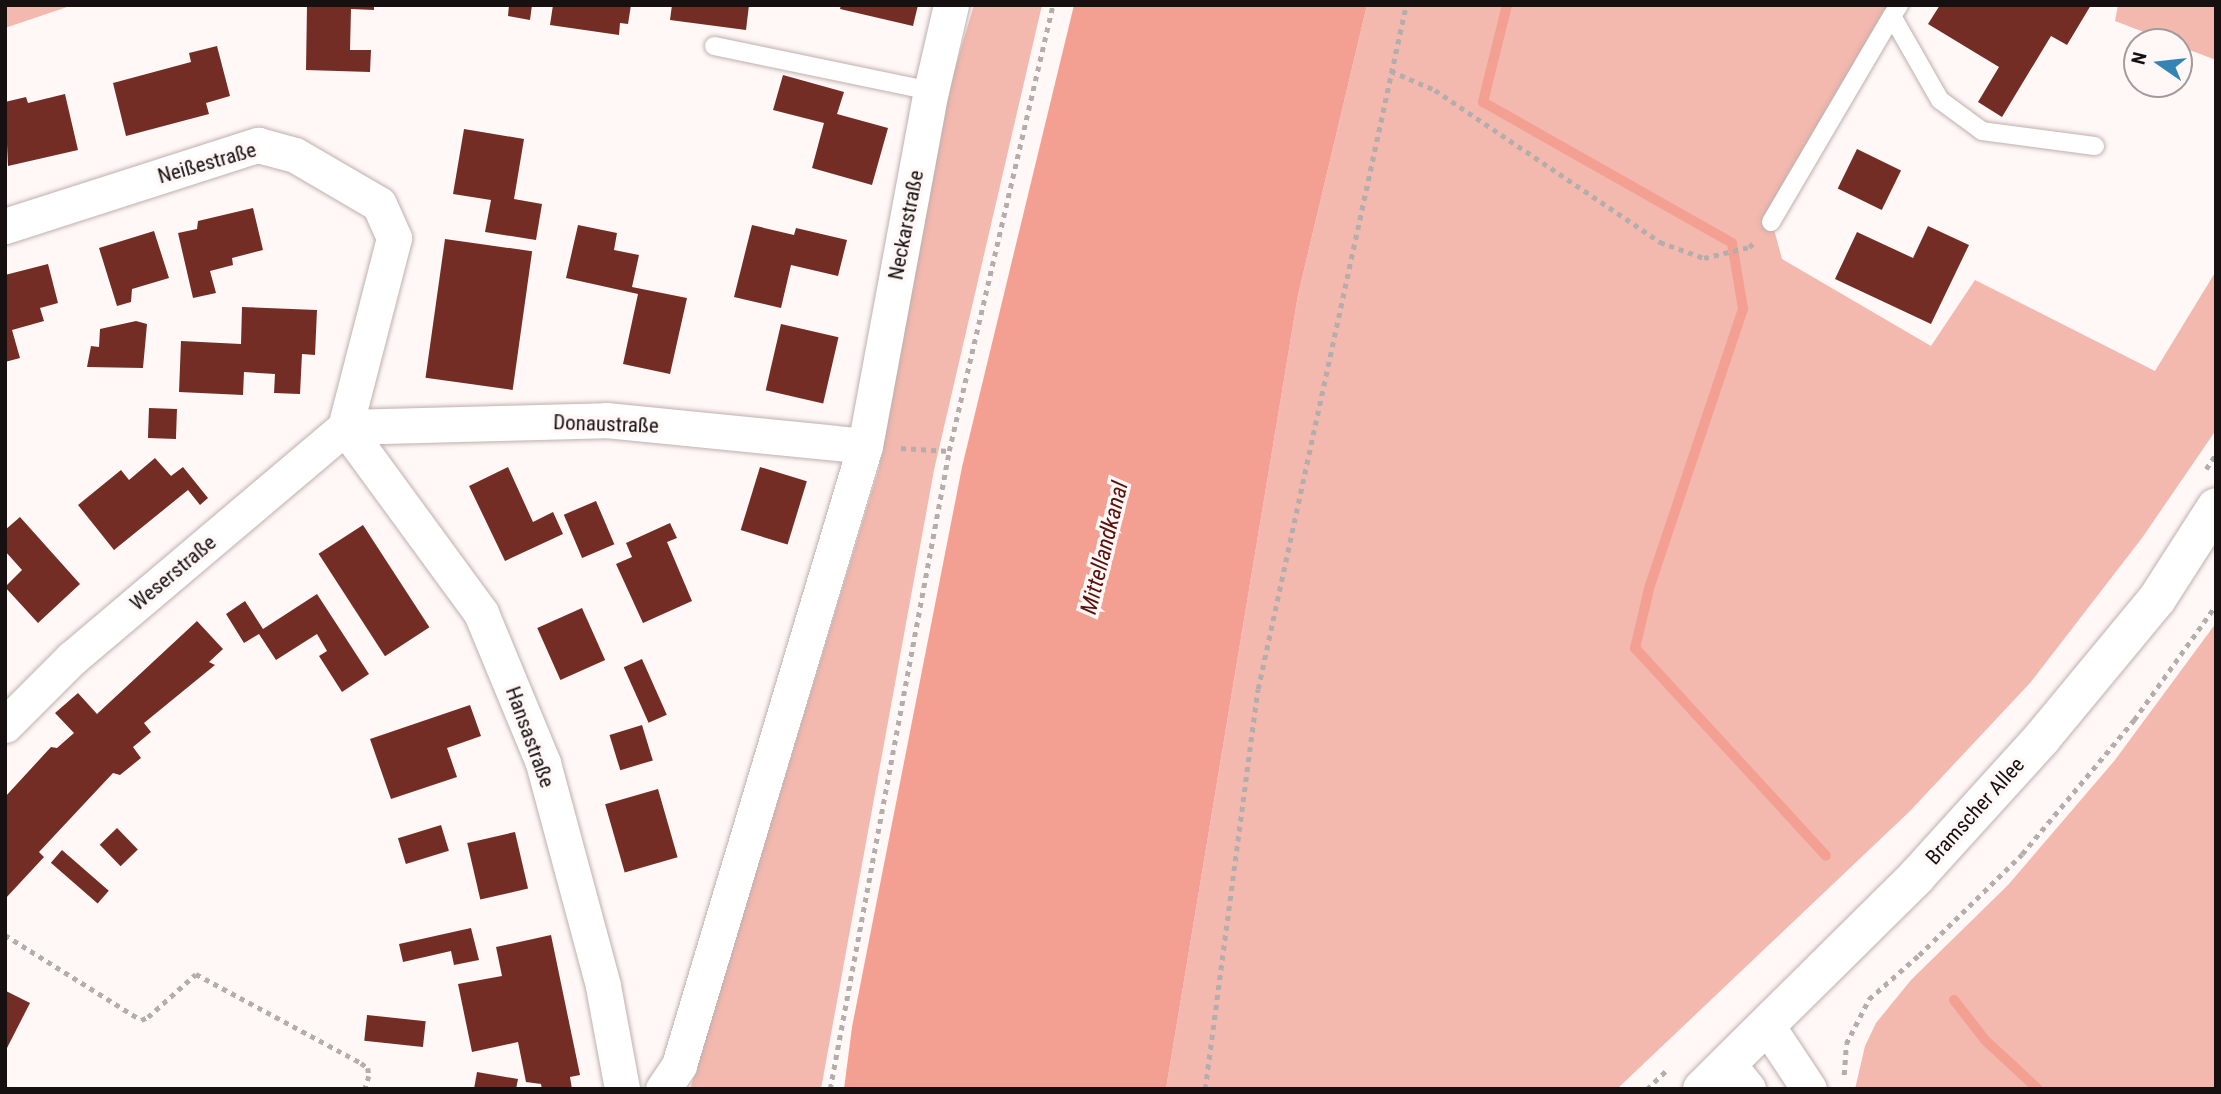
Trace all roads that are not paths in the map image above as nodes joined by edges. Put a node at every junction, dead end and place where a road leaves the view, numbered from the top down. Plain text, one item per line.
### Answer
1 (951, 5) edge
2 (1895, 11) edge
3 (714, 46) dead end
4 (931, 91) junction
5 (2095, 146) dead end
6 (1772, 222) dead end
7 (5, 226) edge
8 (345, 427) junction
9 (865, 446) junction
10 (2216, 507) edge
11 (5, 725) edge
12 (1768, 1027) junction
13 (1726, 1081) edge
14 (622, 1089) edge
15 (663, 1089) edge
16 (1809, 1089) edge

1 - 4 street, Neckarstraße
2 - 5 lane
2 - 6 lane
3 - 4 lane
4 - 9 street, Neckarstraße
7 - 8 street, Neißestraße
8 - 9 street, Donaustraße
8 - 11 street, Weserstraße
8 - 14 street, Hansastraße
9 - 15 street
10 - 12 main road, Bramscher Allee
12 - 13 main road, Bramscher Allee
12 - 16 street

